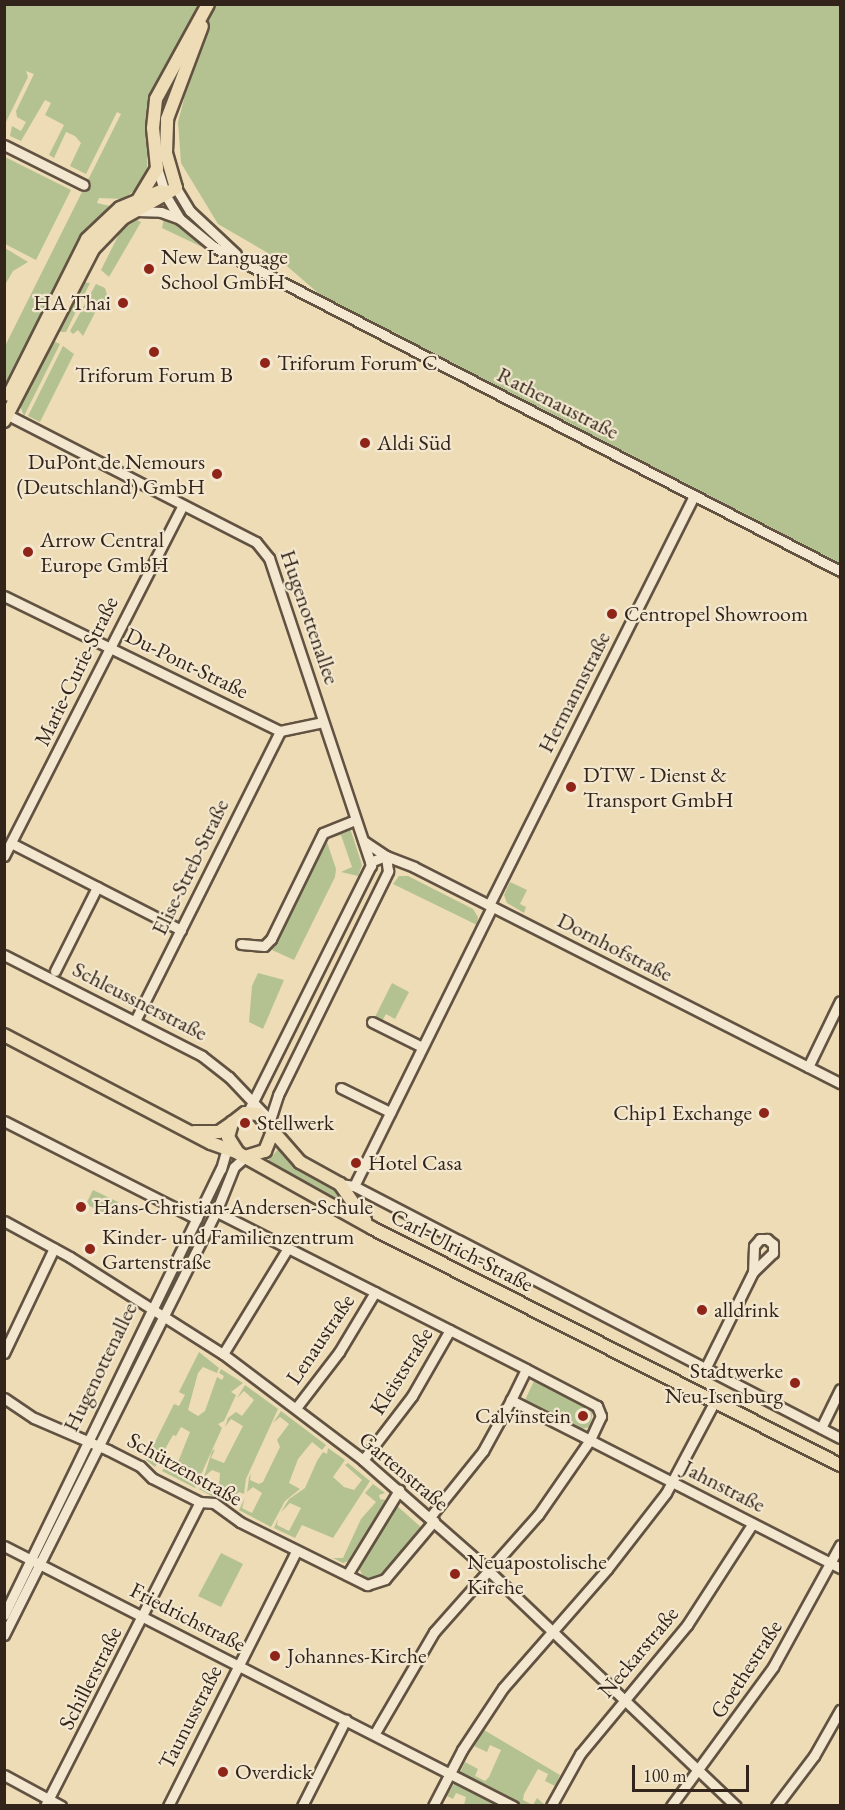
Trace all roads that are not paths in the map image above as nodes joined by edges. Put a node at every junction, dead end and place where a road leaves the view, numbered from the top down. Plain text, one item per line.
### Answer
1 (208, 4) edge
2 (212, 4) edge
3 (4, 145) edge
4 (157, 168) junction
5 (84, 185) dead end
6 (169, 191) junction
7 (136, 206) junction
8 (180, 219) junction
9 (257, 270) junction
10 (5, 413) edge
11 (694, 495) junction
12 (183, 505) junction
13 (840, 571) edge
14 (4, 596) edge
15 (109, 646) junction
16 (323, 722) junction
17 (280, 731) junction
18 (356, 820) junction
19 (364, 841) junction
20 (11, 843) junction
21 (4, 856) edge
22 (386, 856) junction
23 (370, 862) junction
24 (97, 888) junction
25 (490, 906) junction
26 (181, 930) junction
27 (241, 944) dead end
28 (4, 955) edge
29 (55, 971) dead end
30 (840, 1001) edge
31 (135, 1021) junction
32 (372, 1022) dead end
33 (4, 1035) edge
34 (422, 1047) junction
35 (808, 1067) junction
36 (840, 1083) edge
37 (341, 1088) dead end
38 (390, 1112) junction
39 (259, 1114) junction
40 (4, 1121) edge
41 (232, 1123) junction
42 (190, 1131) junction
43 (235, 1149) junction
44 (223, 1161) junction
45 (258, 1164) junction
46 (340, 1184) junction
47 (354, 1186) junction
48 (224, 1190) junction
49 (203, 1205) junction
50 (216, 1212) junction
51 (196, 1218) junction
52 (4, 1221) edge
53 (389, 1235) junction
54 (54, 1248) junction
55 (288, 1248) junction
56 (753, 1272) dead end
57 (375, 1292) junction
58 (152, 1308) junction
59 (164, 1316) junction
60 (450, 1330) junction
61 (4, 1353) edge
62 (223, 1354) junction
63 (526, 1369) junction
64 (705, 1369) junction
65 (840, 1389) edge
66 (4, 1398) edge
67 (511, 1400) junction
68 (715, 1401) junction
69 (296, 1408) junction
70 (821, 1428) junction
71 (840, 1438) edge
72 (590, 1440) junction
73 (87, 1442) junction
74 (100, 1446) junction
75 (363, 1460) junction
76 (840, 1465) edge
77 (673, 1482) junction
78 (399, 1490) junction
79 (200, 1502) junction
80 (432, 1519) junction
81 (753, 1523) junction
82 (840, 1545) edge
83 (4, 1546) edge
84 (296, 1551) junction
85 (31, 1560) junction
86 (831, 1563) junction
87 (41, 1565) junction
88 (840, 1568) edge
89 (488, 1570) junction
90 (347, 1575) junction
91 (4, 1615) edge
92 (143, 1616) junction
93 (552, 1631) junction
94 (4, 1635) edge
95 (239, 1665) junction
96 (624, 1700) junction
97 (840, 1710) edge
98 (345, 1719) junction
99 (375, 1733) junction
100 (698, 1770) junction
101 (450, 1773) junction
102 (4, 1775) edge
103 (48, 1803) edge
104 (61, 1806) edge
105 (168, 1806) edge
106 (302, 1806) edge
107 (434, 1806) edge
108 (513, 1806) edge
109 (551, 1806) edge
110 (671, 1806) edge
111 (736, 1806) edge
112 (776, 1806) edge

1 - 4 main road
2 - 6 main road
3 - 5 street
4 - 6 street, Rathenaustraße
4 - 7 main road
6 - 7 main road
6 - 8 street, Rathenaustraße
6 - 9 street, Rathenaustraße
7 - 8 street
7 - 10 main road
8 - 9 street, Rathenaustraße
9 - 11 street, Rathenaustraße
10 - 12 street, Hugenottenallee
11 - 13 street, Rathenaustraße
11 - 25 street, Hermannstraße
12 - 15 street, Marie-Curie-Straße
12 - 16 street, Hugenottenallee
14 - 15 street, Du-Pont-Straße
15 - 17 street, Du-Pont-Straße
15 - 20 street, Marie-Curie-Straße
16 - 17 street
16 - 18 street, Hugenottenallee
17 - 26 street, Elise-Streb-Straße
18 - 19 street, Hugenottenallee
18 - 27 street
19 - 22 street
19 - 23 street, Hugenottenallee
20 - 21 street, Marie-Curie-Straße
20 - 24 street
22 - 23 street
22 - 25 street, Dornhofstraße
22 - 39 street, Hugenottenallee
23 - 39 street, Hugenottenallee
24 - 26 street
24 - 29 street
25 - 34 street, Hermannstraße
25 - 35 street, Dornhofstraße
26 - 31 street, Elise-Streb-Straße
28 - 31 street, Schleussnerstraße
30 - 35 street
31 - 39 street, Schleussnerstraße
32 - 34 street
33 - 42 main road, Carl-Ulrich-Straße
34 - 38 street, Hermannstraße
35 - 36 street, Dornhofstraße
37 - 38 street
38 - 47 street, Hermannstraße
39 - 41 main road, Hugenottenallee
39 - 43 main road, Hugenottenallee
39 - 46 main road, Schleussnerstraße
40 - 51 street
41 - 42 main road
41 - 43 main road, Hugenottenallee
42 - 43 main road, Carl-Ulrich-Straße
42 - 44 street
43 - 44 street, Hugenottenallee
43 - 45 main road, Carl-Ulrich-Straße
43 - 48 street, Hugenottenallee
44 - 49 street, Hugenottenallee
45 - 48 street, Hugenottenallee
45 - 53 main road, Carl-Ulrich-Straße
46 - 47 street, Schleussnerstraße
46 - 53 main road, Schleussnerstraße
47 - 64 street, Schleussnerstraße
48 - 50 street, Hugenottenallee
49 - 50 street
49 - 51 street, Hugenottenallee
50 - 55 street
50 - 59 street, Hugenottenallee
51 - 58 street, Hugenottenallee
52 - 54 street, Gartenstraße
53 - 68 main road, Carl-Ulrich-Straße
54 - 58 street, Gartenstraße
54 - 61 street
55 - 57 street
55 - 62 street
56 - 64 street
57 - 60 street
57 - 69 street, Lenaustraße
58 - 59 street, Gartenstraße
58 - 73 street, Hugenottenallee
59 - 62 street, Gartenstraße
59 - 74 street, Hugenottenallee
60 - 63 street
60 - 75 street, Kleiststraße
62 - 69 street, Gartenstraße
63 - 67 street, Schützenstraße
63 - 72 street
64 - 70 street, Schleussnerstraße
65 - 70 street
66 - 73 street, Schützenstraße
67 - 72 street, Jahnstraße
67 - 80 street, Schützenstraße
68 - 76 main road, Carl-Ulrich-Straße
68 - 77 street
69 - 75 street, Gartenstraße
70 - 71 street, Schleussnerstraße
72 - 77 street, Jahnstraße
72 - 89 street
73 - 74 street, Schützenstraße
73 - 85 street, Hugenottenallee
74 - 79 street, Schützenstraße
74 - 87 street, Hugenottenallee
75 - 78 street, Gartenstraße
77 - 81 street, Jahnstraße
77 - 93 street
78 - 80 street, Gartenstraße
78 - 90 street
79 - 84 street, Schützenstraße
79 - 92 street, Schillerstraße
80 - 89 street, Gartenstraße
80 - 90 street, Schützenstraße
81 - 86 street, Jahnstraße
81 - 96 street, Neckarstraße
82 - 86 street, Goethestraße
83 - 85 street, Friedrichstraße
84 - 90 street, Schützenstraße
84 - 95 street, Taunusstraße
85 - 87 street, Friedrichstraße
85 - 91 street, Hugenottenallee
86 - 88 street, Jahnstraße
86 - 100 street, Goethestraße
87 - 92 street, Friedrichstraße
87 - 94 street, Hugenottenallee
89 - 93 street, Gartenstraße
89 - 99 street
92 - 95 street, Friedrichstraße
92 - 103 street, Schillerstraße
93 - 96 street, Gartenstraße
93 - 101 street
95 - 98 street, Friedrichstraße
95 - 105 street, Taunusstraße
96 - 100 street, Gartenstraße
96 - 109 street, Neckarstraße
97 - 112 street
98 - 99 street, Friedrichstraße
98 - 106 street
99 - 101 street, Friedrichstraße
100 - 110 street, Goethestraße
100 - 111 street, Gartenstraße
101 - 107 street
101 - 108 street
102 - 103 street
103 - 104 street

